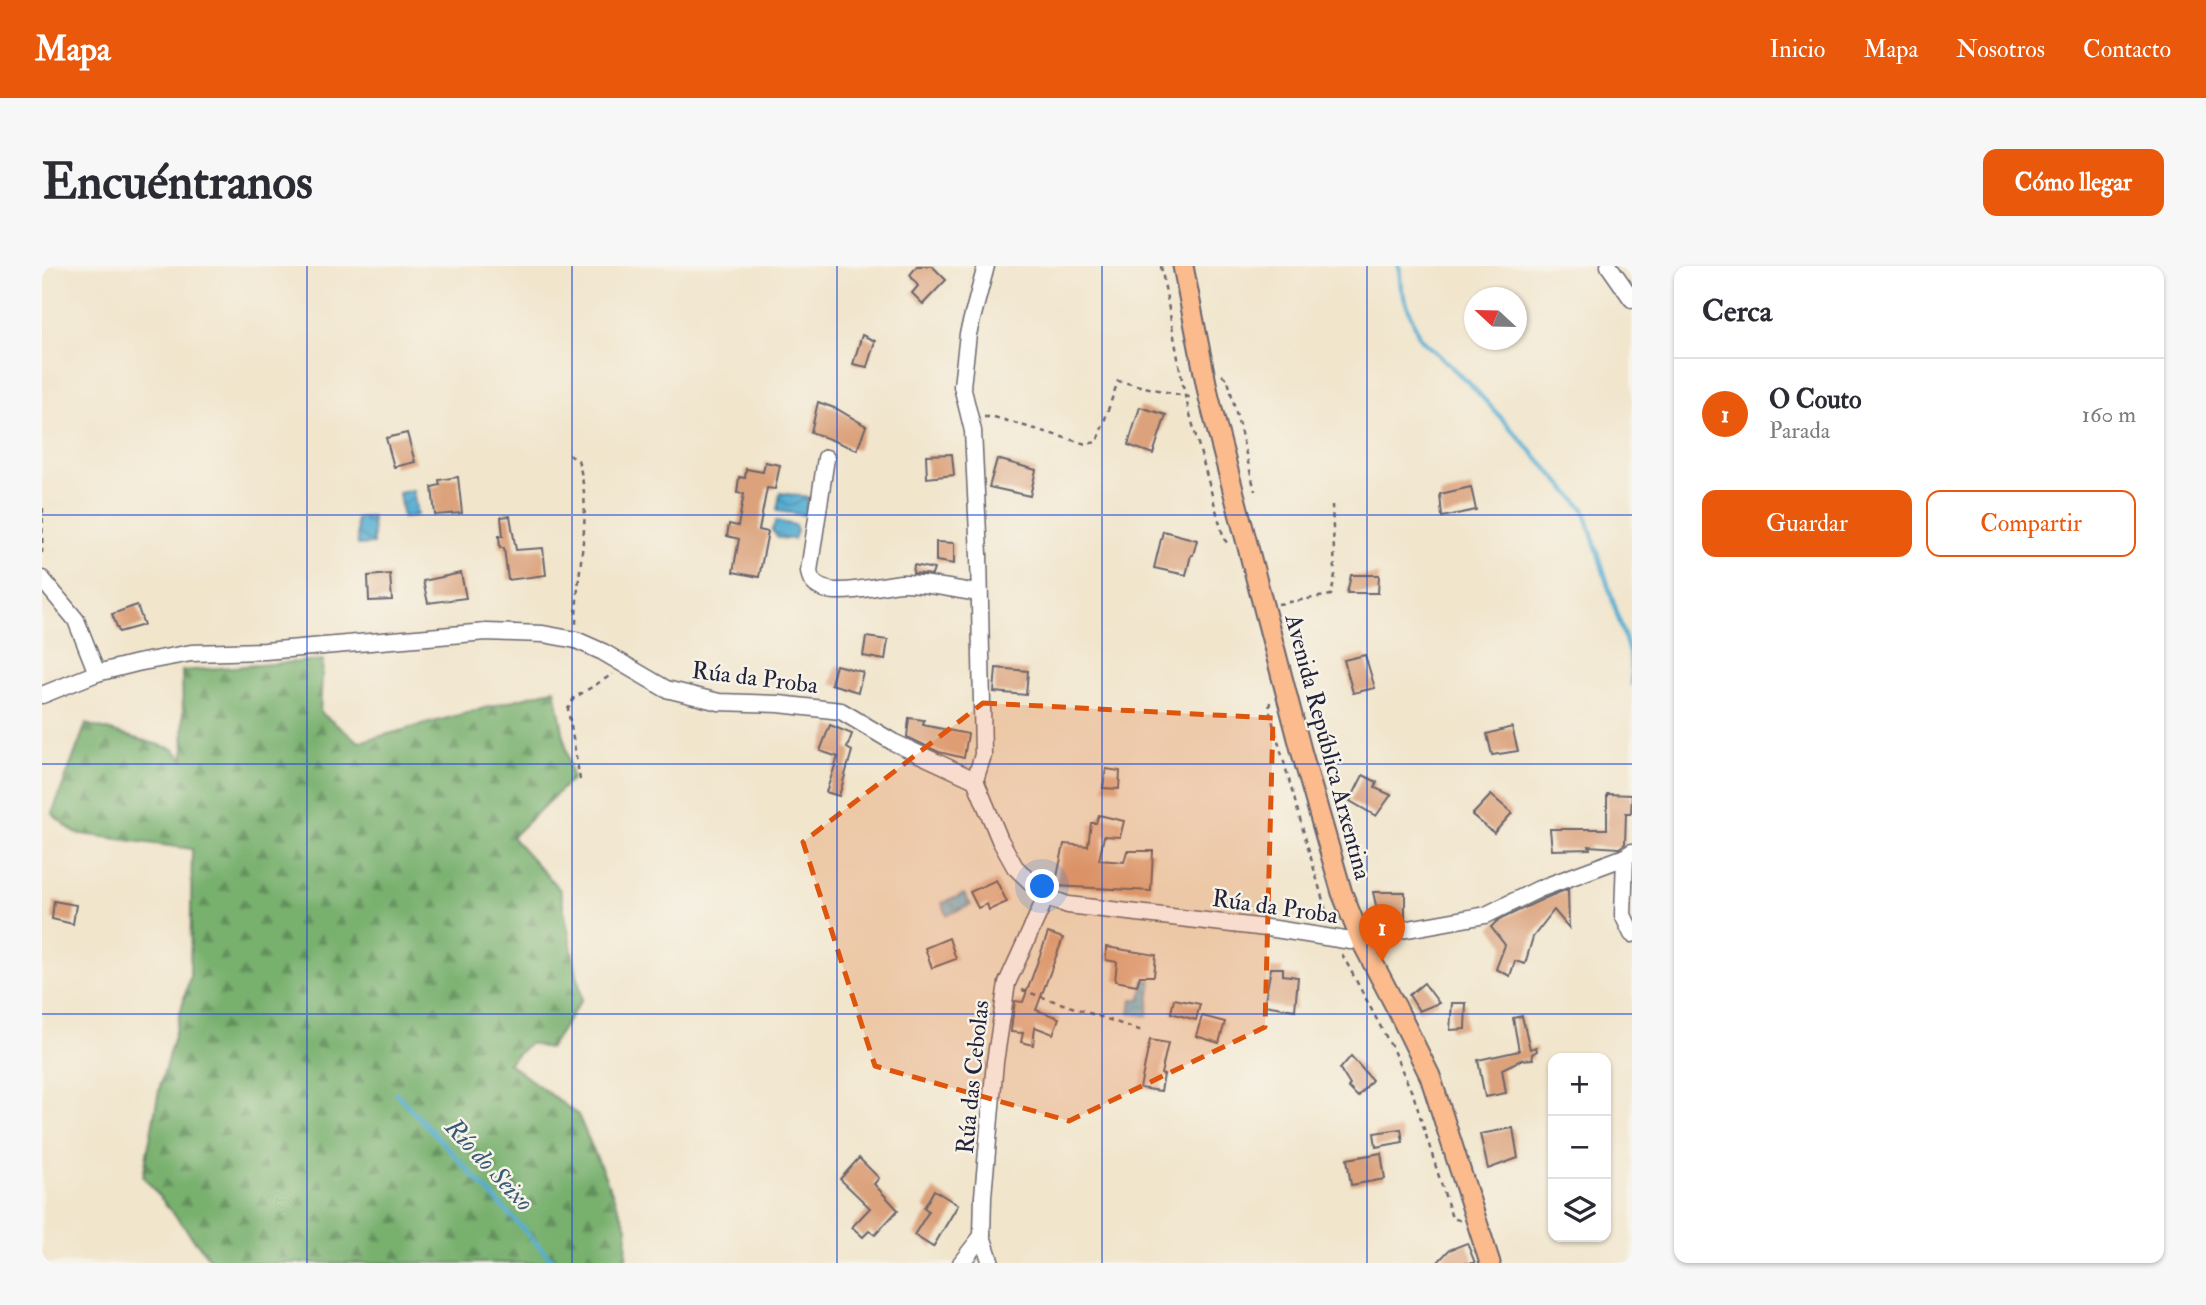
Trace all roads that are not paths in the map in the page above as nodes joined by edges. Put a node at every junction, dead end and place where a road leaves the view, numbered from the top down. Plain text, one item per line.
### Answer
1 (986, 266) edge
2 (1183, 266) edge
3 (1609, 266) edge
4 (1632, 299) edge
5 (826, 458) dead end
6 (42, 579) edge
7 (979, 593) junction
8 (97, 673) junction
9 (42, 695) edge
10 (975, 780) junction
11 (1629, 855) edge
12 (1046, 897) junction
13 (1632, 934) edge
14 (1361, 940) junction
15 (982, 1236) junction
16 (961, 1263) edge
17 (990, 1263) edge
18 (1490, 1263) edge

1 - 7 street
2 - 14 main road, Avenida República Arxentina
3 - 4 street
5 - 7 street
6 - 8 street
7 - 10 street
8 - 9 street, Rúa da Proba
8 - 10 street, Rúa da Proba
10 - 12 street, Rúa da Proba
11 - 13 street
11 - 14 street, Rúa da Proba
12 - 14 street, Rúa da Proba
12 - 15 street, Rúa das Cebolas
14 - 18 main road, Avenida República Arxentina
15 - 16 street
15 - 17 street, Rúa das Cebolas

